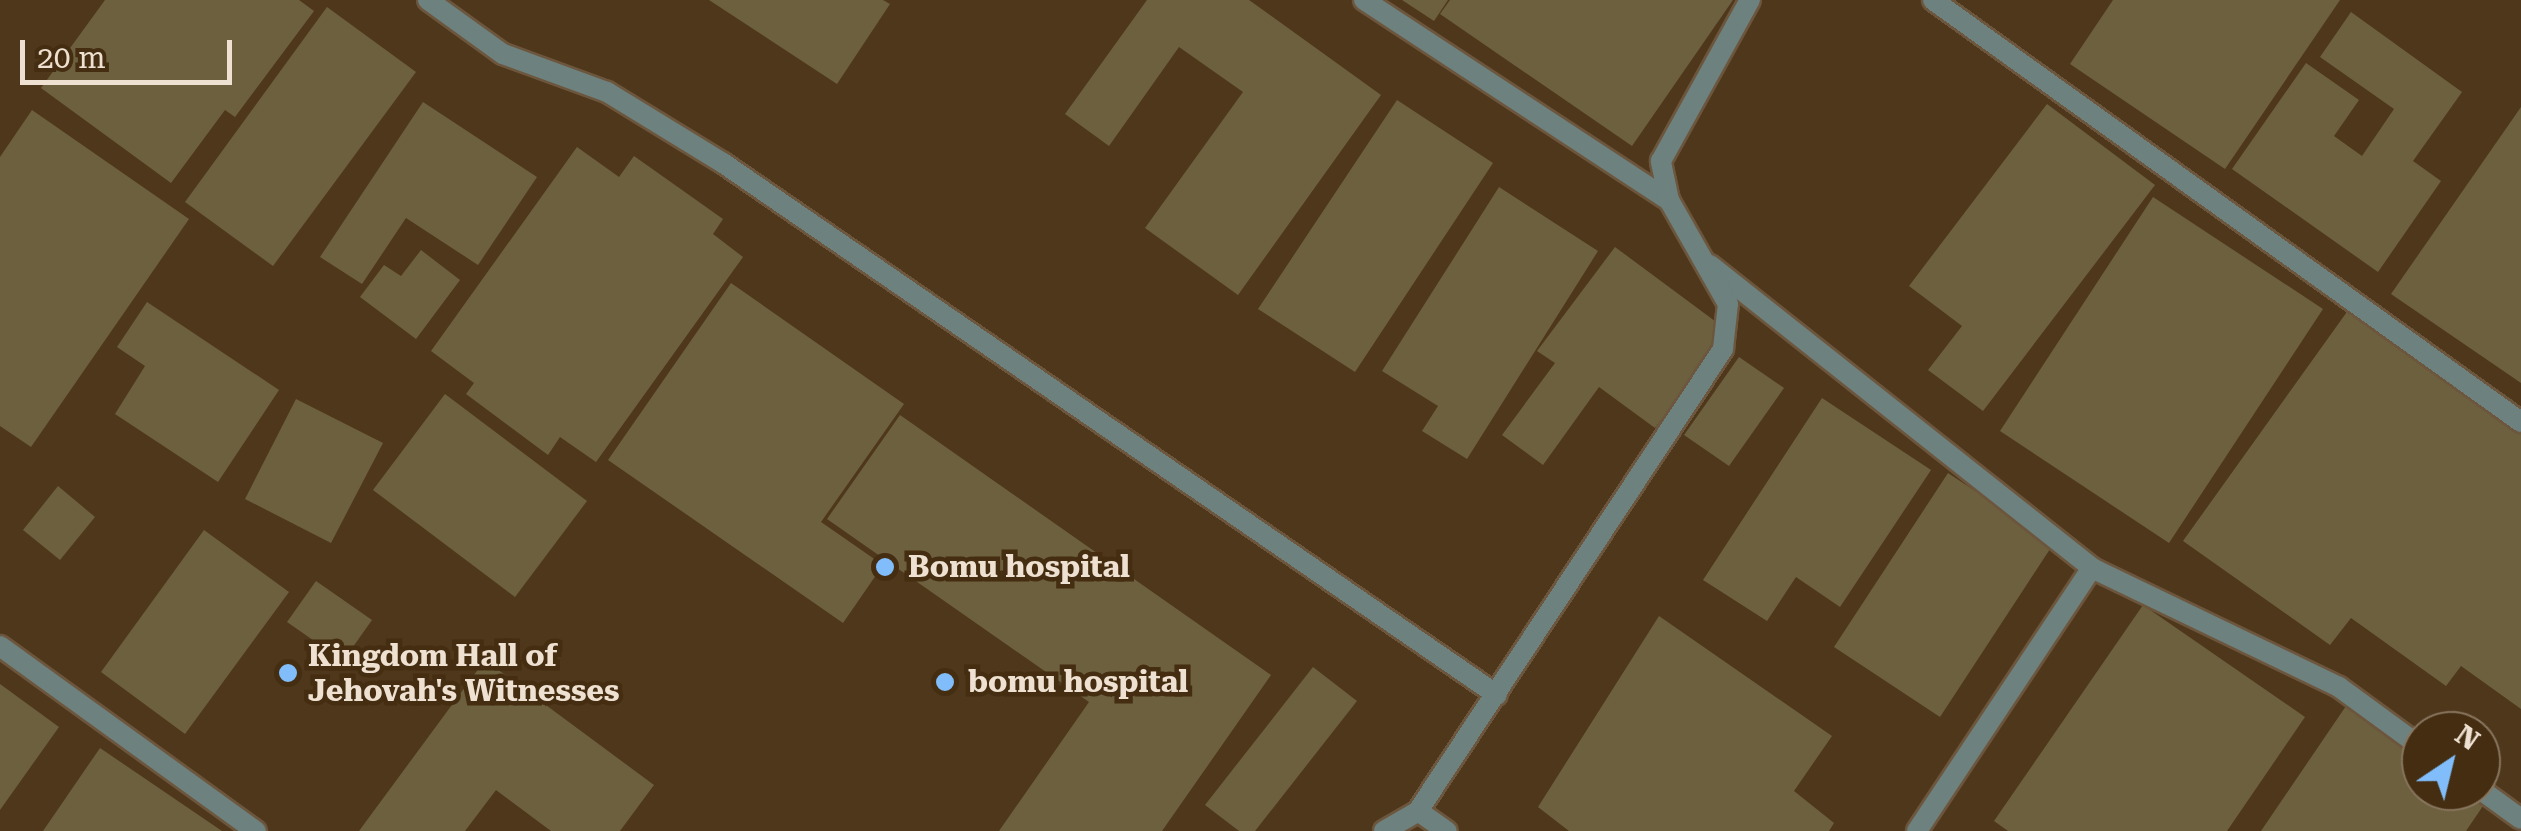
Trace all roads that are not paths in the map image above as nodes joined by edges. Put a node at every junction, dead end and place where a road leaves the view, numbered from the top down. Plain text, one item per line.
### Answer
1 (428, 0) edge
2 (1364, 0) edge
3 (1750, 0) edge
4 (1933, 0) edge
5 (1669, 200) junction
6 (1705, 261) junction
7 (2521, 422) edge
8 (2092, 568) junction
9 (0, 646) edge
10 (1496, 695) junction
11 (2401, 732) edge
12 (1418, 811) junction
13 (256, 831) edge
14 (1384, 831) edge
15 (1447, 831) edge
16 (1918, 831) edge

1 - 10 street
2 - 5 street
3 - 5 street
4 - 7 street
5 - 6 street
6 - 8 street
6 - 10 street
8 - 11 street
8 - 16 street
9 - 13 street
10 - 12 street
12 - 14 street
12 - 15 street

